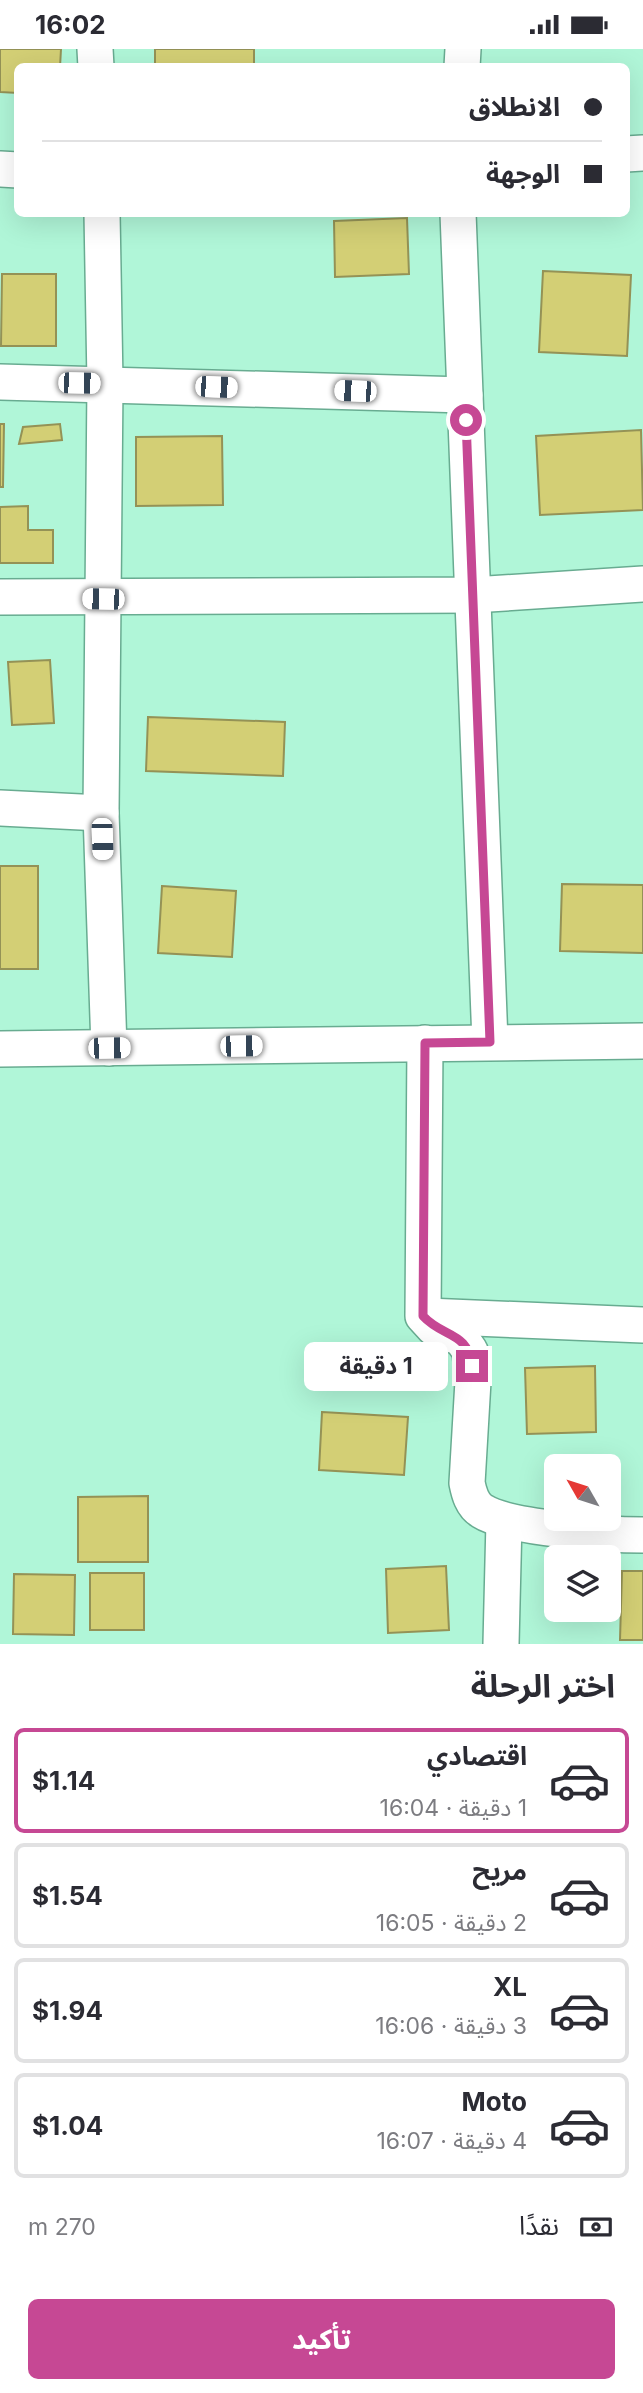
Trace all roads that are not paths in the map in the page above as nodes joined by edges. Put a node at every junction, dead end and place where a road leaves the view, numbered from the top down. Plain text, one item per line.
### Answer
1 (102, 217) edge
2 (458, 217) edge
3 (0, 382) edge
4 (105, 383) junction
5 (465, 395) junction
6 (643, 584) edge
7 (473, 595) junction
8 (0, 597) edge
9 (103, 599) junction
10 (0, 808) edge
11 (101, 813) junction
12 (643, 1041) edge
13 (490, 1042) junction
14 (425, 1043) junction
15 (109, 1048) junction
16 (0, 1049) edge
17 (423, 1316) junction
18 (643, 1325) edge
19 (504, 1521) junction
20 (643, 1535) edge
21 (500, 1644) edge

1 - 4 street
2 - 5 street
3 - 4 street
4 - 5 street
4 - 9 street
5 - 7 street
6 - 7 street
7 - 9 street
7 - 13 street
8 - 9 street
9 - 11 street
10 - 11 street
11 - 15 street
12 - 13 street
13 - 14 street
14 - 15 street
14 - 17 street
15 - 16 street
17 - 18 street
17 - 19 street
19 - 20 street
19 - 21 street

